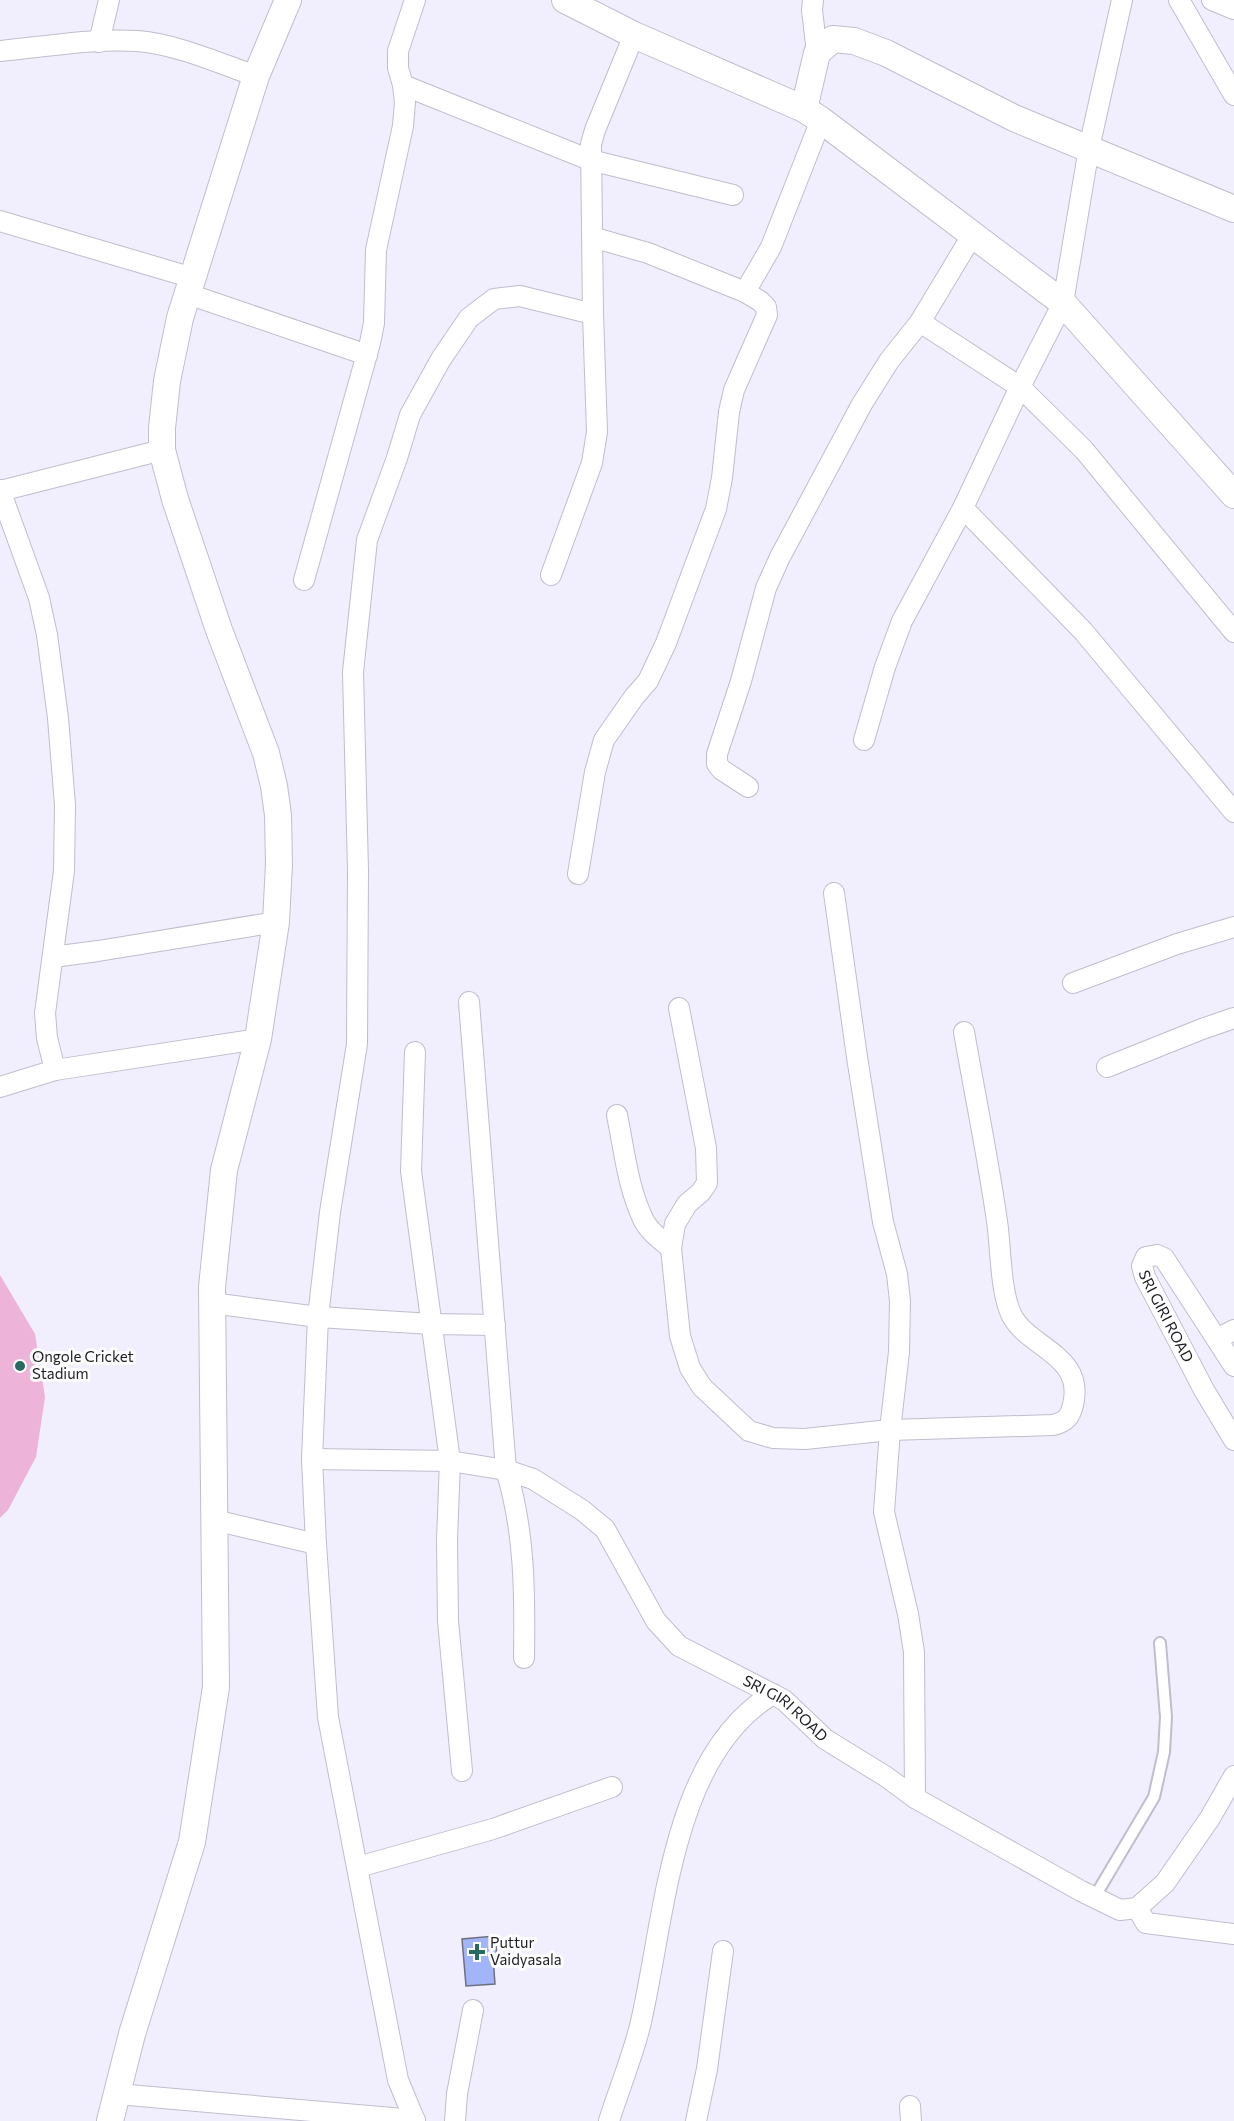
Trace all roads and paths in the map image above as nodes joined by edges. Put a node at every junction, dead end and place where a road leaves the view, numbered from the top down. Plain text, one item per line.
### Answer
1 (109, 0) edge
2 (288, 0) edge
3 (415, 0) edge
4 (565, 0) edge
5 (813, 0) edge
6 (1122, 0) edge
7 (1179, 0) edge
8 (1212, 0) edge
9 (1234, 9) edge
10 (634, 35) junction
11 (99, 42) junction
12 (0, 51) edge
13 (817, 53) junction
14 (256, 76) junction
15 (403, 85) junction
16 (1234, 95) edge
17 (813, 114) junction
18 (1089, 148) junction
19 (590, 160) junction
20 (733, 195) dead end
21 (1234, 208) edge
22 (0, 221) edge
23 (973, 234) junction
24 (592, 237) junction
25 (190, 286) junction
26 (745, 292) junction
27 (1063, 303) junction
28 (593, 314) junction
29 (920, 322) junction
30 (367, 355) junction
31 (1020, 387) junction
32 (162, 450) junction
33 (0, 491) edge
34 (1234, 495) edge
35 (963, 508) junction
36 (551, 575) dead end
37 (304, 580) dead end
38 (1234, 632) edge
39 (864, 740) dead end
40 (748, 787) dead end
41 (1234, 812) edge
42 (578, 874) dead end
43 (834, 892) dead end
44 (276, 922) junction
45 (1234, 927) edge
46 (53, 957) junction
47 (1073, 983) dead end
48 (469, 1002) dead end
49 (679, 1008) dead end
50 (1234, 1018) edge
51 (964, 1032) dead end
52 (258, 1039) junction
53 (415, 1052) dead end
54 (1107, 1067) dead end
55 (55, 1070) junction
56 (0, 1087) edge
57 (617, 1115) dead end
58 (671, 1248) junction
59 (212, 1303) junction
60 (318, 1317) junction
61 (432, 1324) junction
62 (495, 1325) junction
63 (1234, 1330) edge
64 (1217, 1339) junction
65 (1234, 1366) edge
66 (890, 1430) junction
67 (1234, 1440) edge
68 (312, 1459) junction
69 (450, 1461) junction
70 (506, 1470) junction
71 (214, 1520) junction
72 (316, 1544) junction
73 (1160, 1643) dead end
74 (524, 1658) dead end
75 (773, 1694) junction
76 (462, 1771) dead end
77 (1234, 1776) edge
78 (612, 1787) dead end
79 (915, 1798) junction
80 (357, 1867) junction
81 (1094, 1898) junction
82 (1137, 1908) junction
83 (1234, 1935) edge
84 (723, 1951) dead end
85 (473, 2010) dead end
86 (117, 2094) junction
87 (415, 2120) edge
88 (110, 2121) edge
89 (455, 2121) edge
90 (609, 2121) edge
91 (696, 2121) edge

1 - 11 street
2 - 14 street
3 - 15 street
4 - 10 street
5 - 13 street
6 - 18 street
7 - 16 street
8 - 9 street
10 - 17 street
10 - 19 street
11 - 12 street
11 - 14 street
13 - 17 street
13 - 18 street
14 - 25 street
15 - 19 street
15 - 30 street
17 - 23 street
17 - 26 street
18 - 21 street
18 - 27 street
19 - 20 street
19 - 24 street
22 - 25 street
23 - 27 street
23 - 29 street
24 - 26 street
24 - 28 street
25 - 30 street
25 - 32 street
26 - 42 street
27 - 31 street
27 - 34 street
28 - 36 street
28 - 60 street
29 - 31 street
29 - 40 street
30 - 37 street
31 - 35 street
31 - 38 street
32 - 33 street
32 - 44 street
33 - 46 street
35 - 39 street
35 - 41 street
43 - 66 street
44 - 46 street
44 - 52 street
45 - 47 street
46 - 55 street
48 - 62 street
49 - 58 street
50 - 54 street
51 - 66 street
52 - 55 street
52 - 59 street
53 - 61 street
55 - 56 street
57 - 58 street
58 - 66 street
59 - 60 street
59 - 71 street
60 - 61 street
60 - 68 street
61 - 62 street
61 - 69 street
62 - 70 street
63 - 64 street
64 - 65 street, SRI GIRI ROAD
64 - 67 street, SRI GIRI ROAD
66 - 79 street
68 - 69 street, SRI GIRI ROAD
68 - 72 street
69 - 70 street, SRI GIRI ROAD
69 - 76 street
70 - 74 street
70 - 75 street, SRI GIRI ROAD
71 - 72 street
71 - 86 street
72 - 80 street
73 - 81 lane
75 - 79 street, SRI GIRI ROAD
75 - 90 street
77 - 82 street
78 - 80 street
79 - 81 street, SRI GIRI ROAD
80 - 87 street
81 - 82 street, SRI GIRI ROAD
82 - 83 street
84 - 91 street
85 - 89 street
86 - 87 street
86 - 88 street

